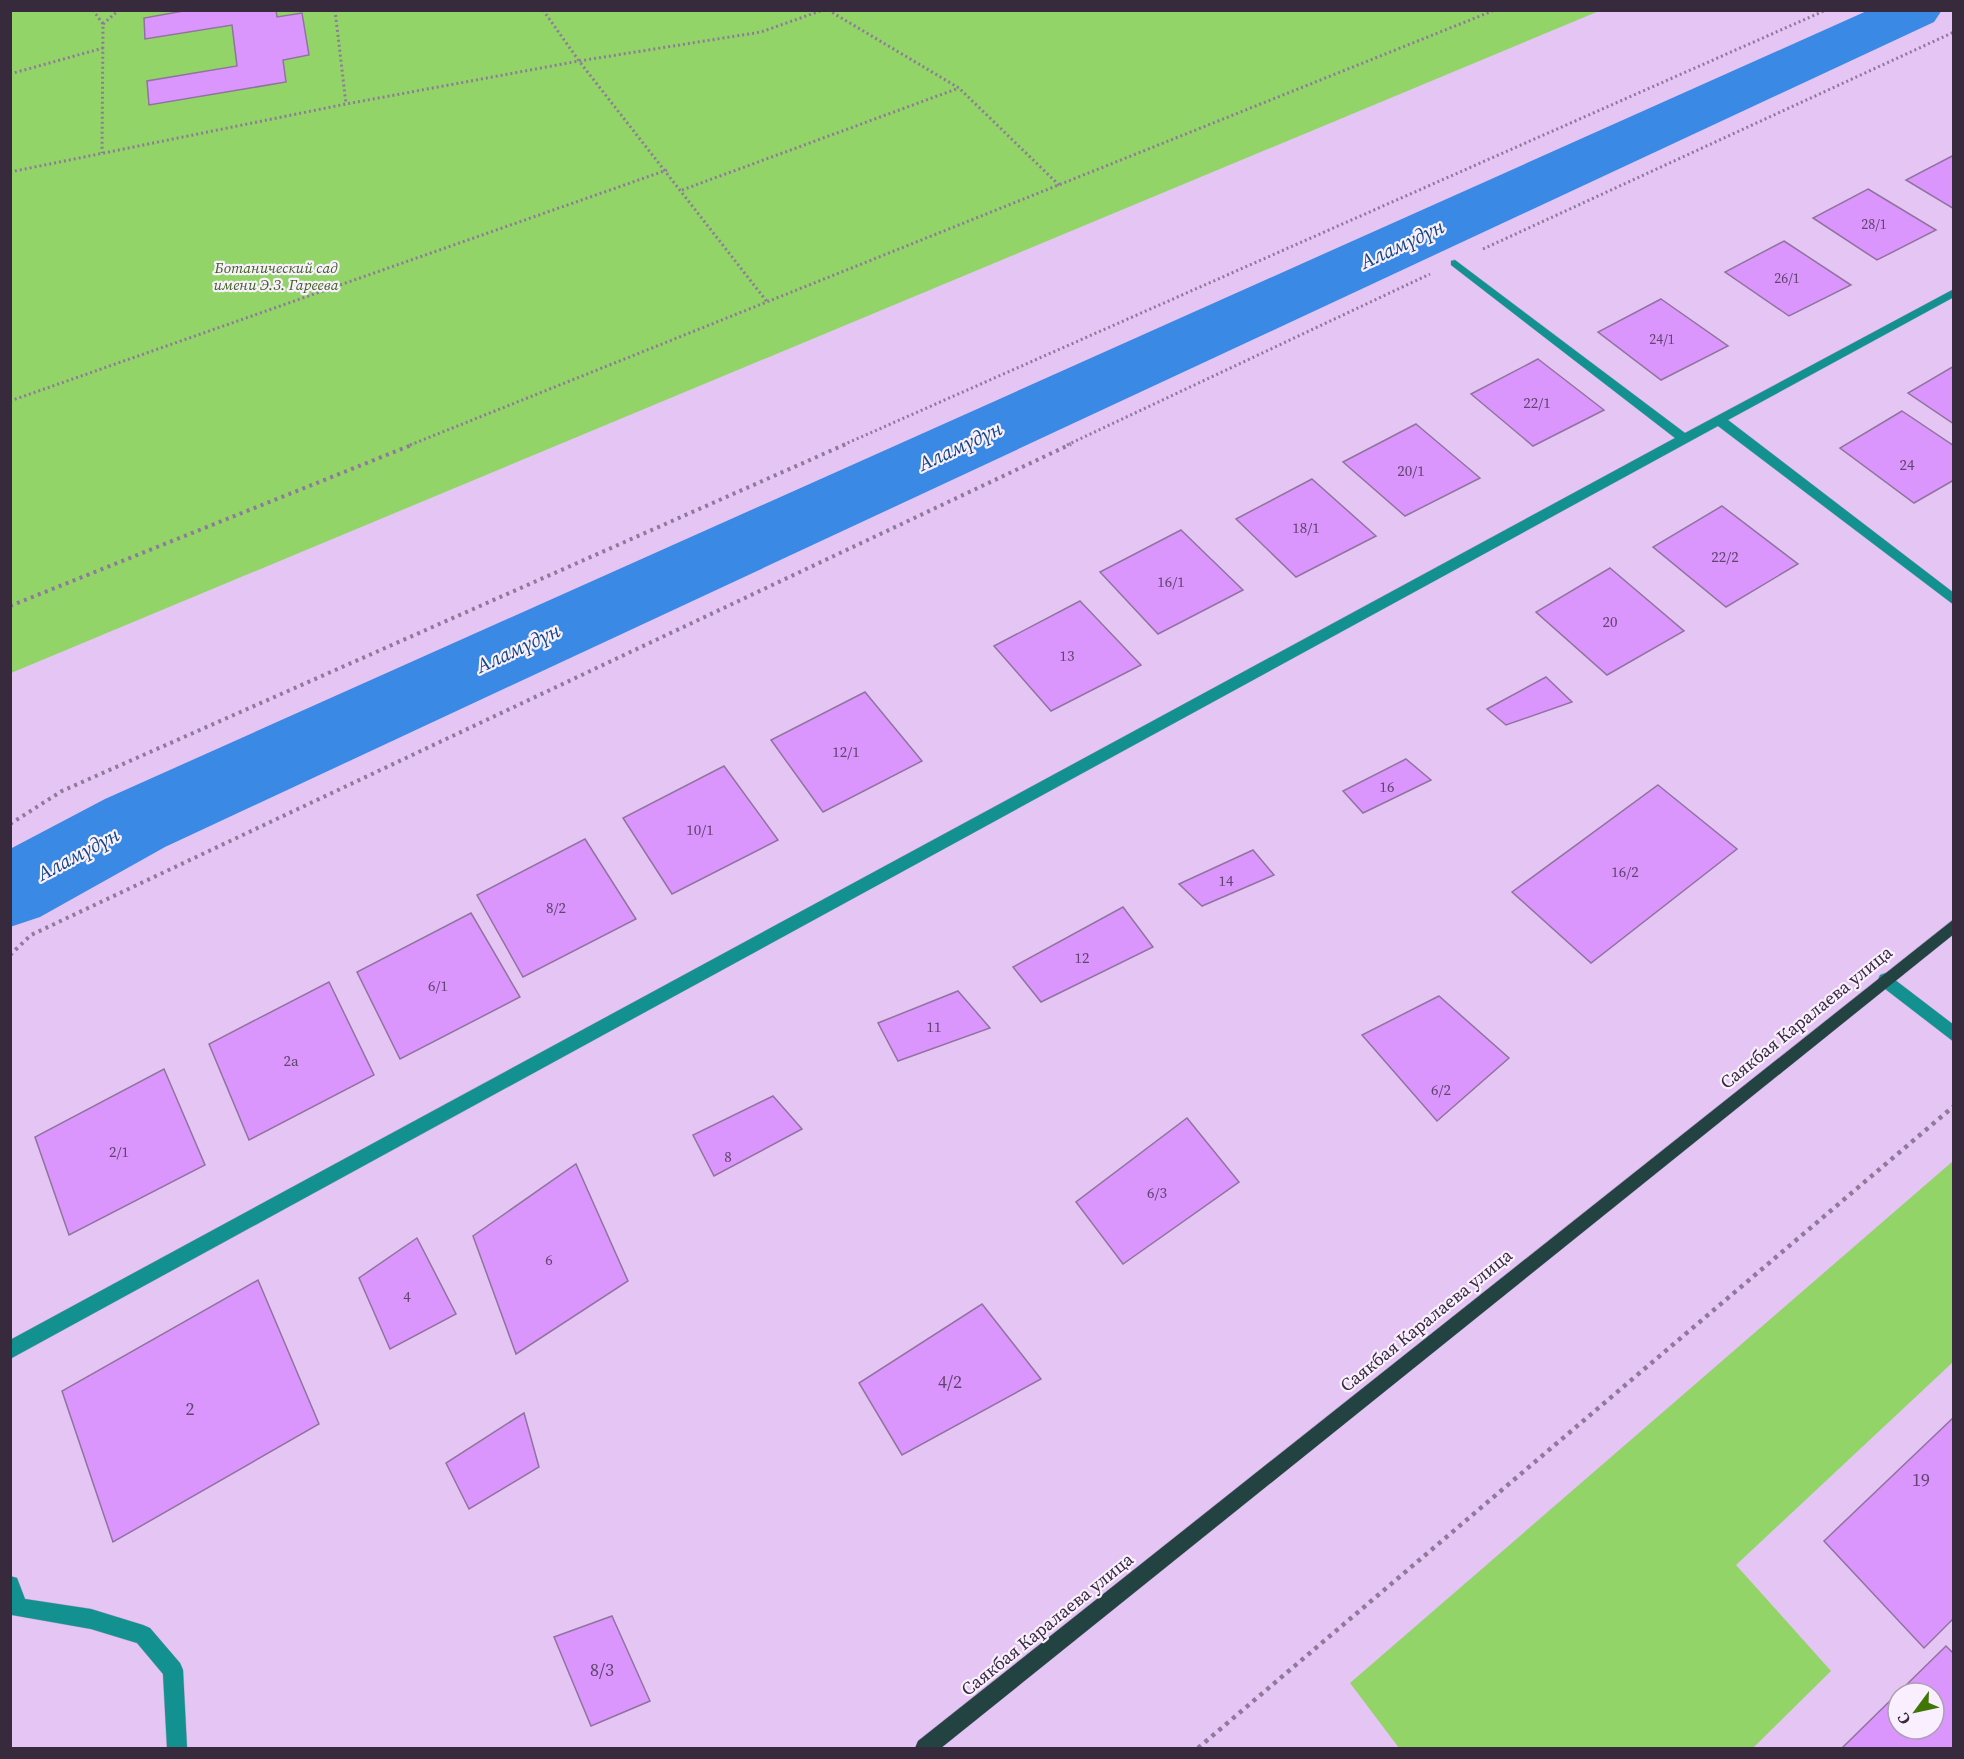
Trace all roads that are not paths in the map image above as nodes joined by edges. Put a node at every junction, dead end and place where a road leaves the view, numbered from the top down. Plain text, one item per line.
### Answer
1 (1455, 262) road end
2 (1953, 292) edge
3 (1719, 420) junction
4 (1684, 439) junction
5 (1953, 600) edge
6 (1953, 925) edge
7 (1886, 980) junction
8 (1953, 1035) edge
9 (10, 1350) edge
10 (10, 1585) edge
11 (177, 1749) edge
12 (925, 1749) edge

1 - 4 street
2 - 3 street
3 - 4 street
3 - 5 street
4 - 9 street
6 - 7 main road, Саякбая Каралаева улица
7 - 8 street
7 - 12 main road, Саякбая Каралаева улица
10 - 11 street

